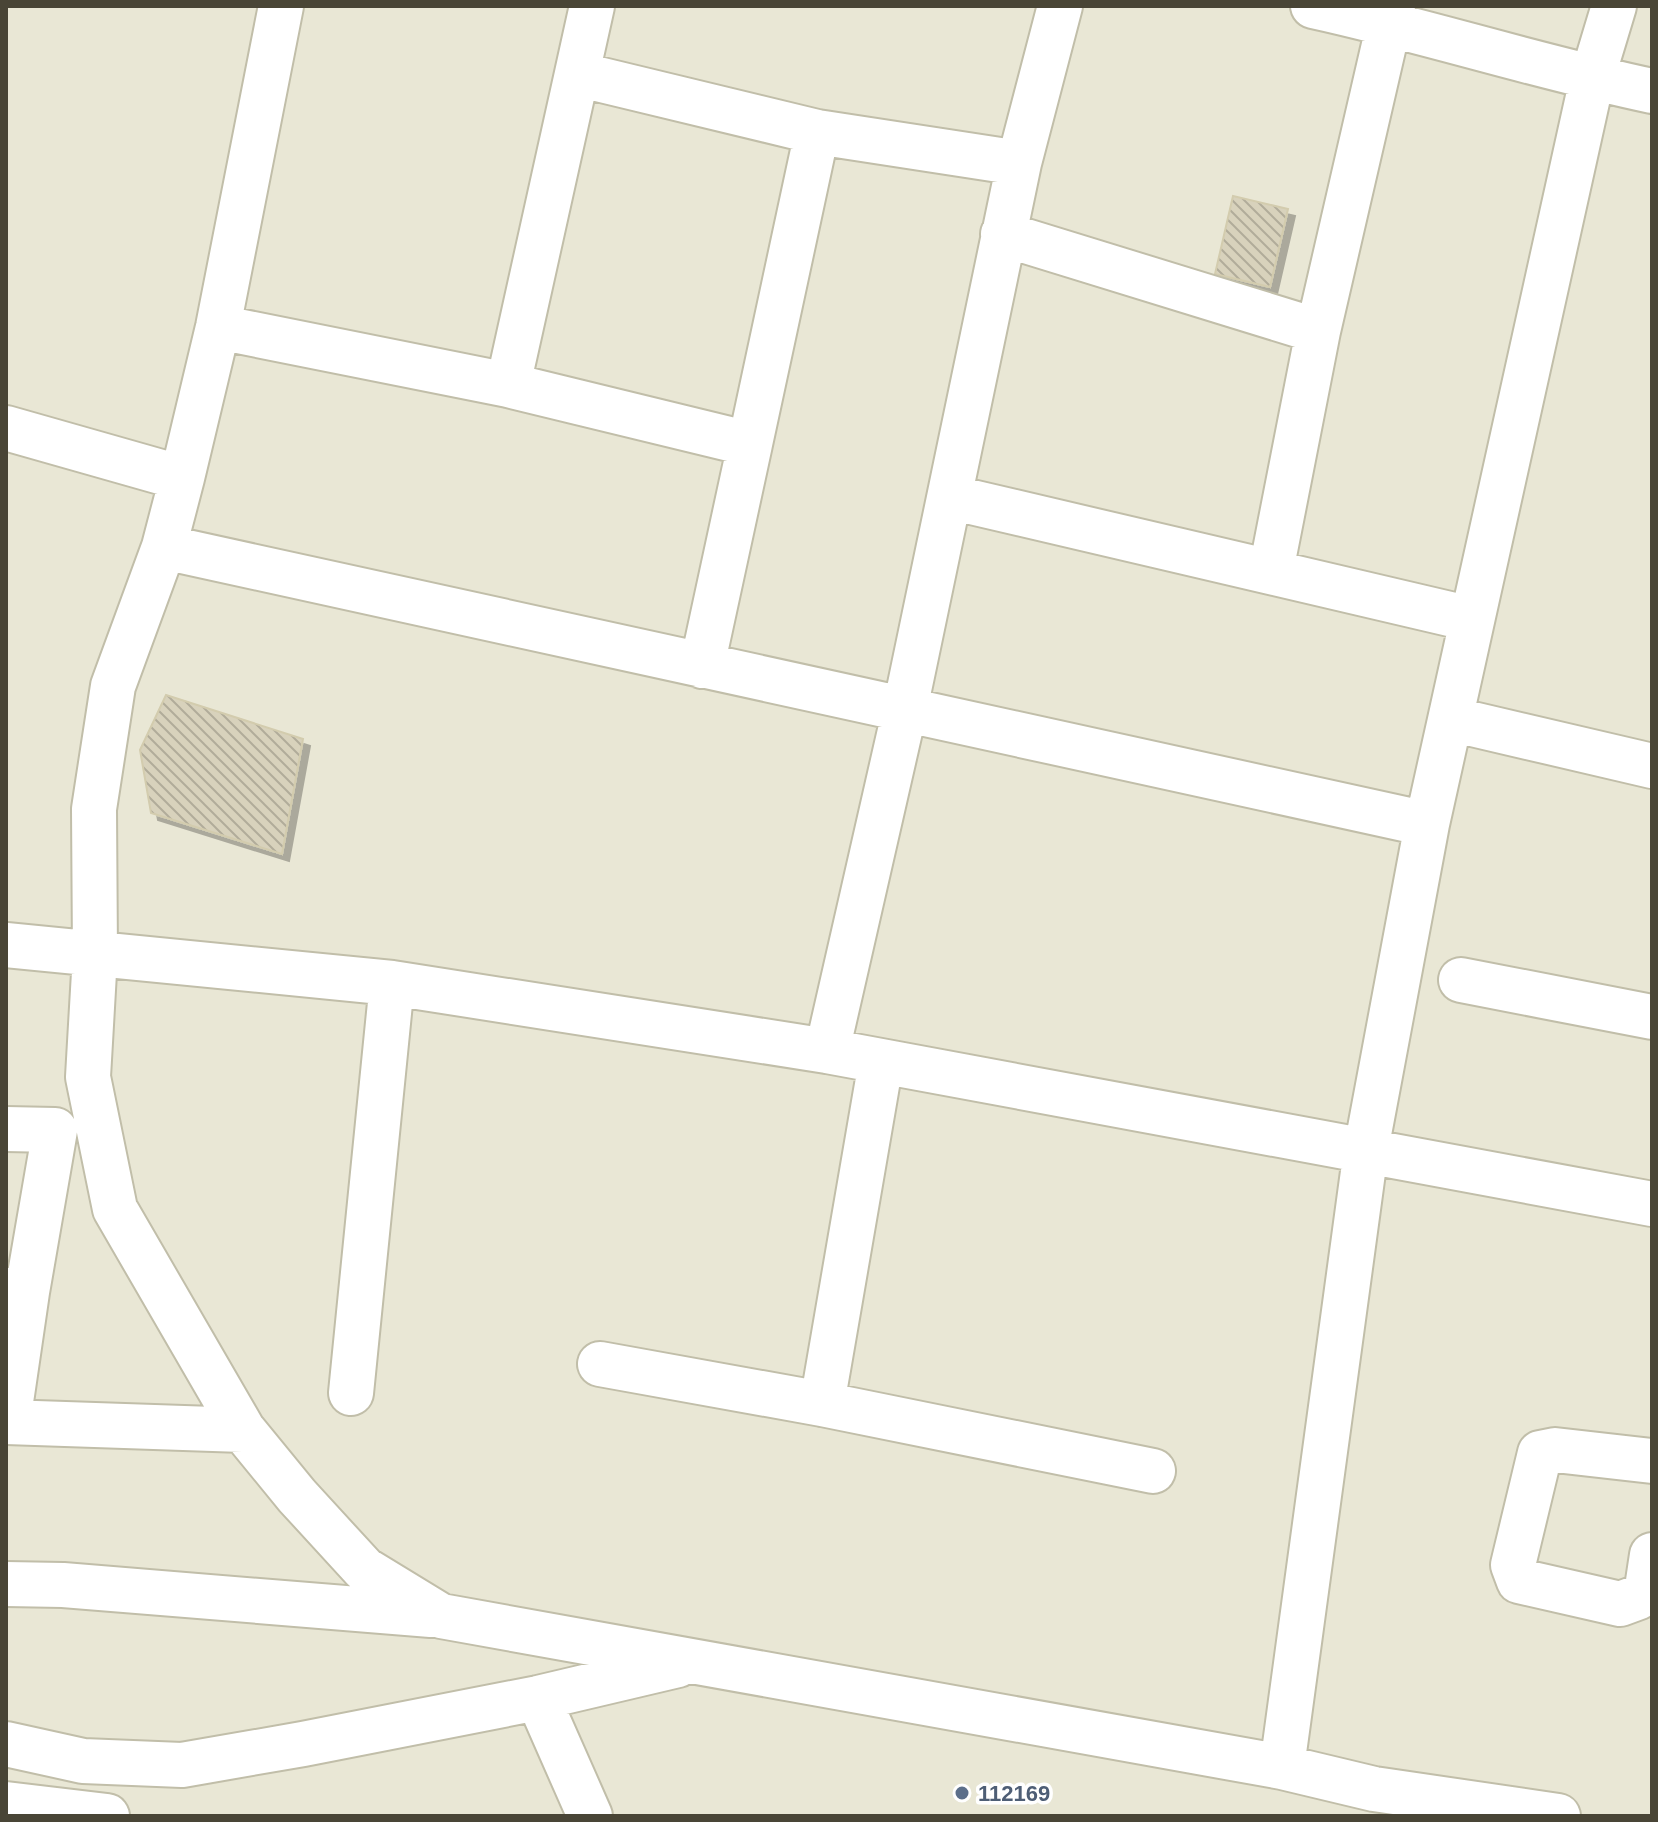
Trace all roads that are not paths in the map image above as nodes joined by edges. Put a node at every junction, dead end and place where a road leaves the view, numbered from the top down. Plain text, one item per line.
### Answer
1 (281, 6) edge
2 (592, 6) edge
3 (1060, 6) edge
4 (1313, 6) edge
5 (1614, 6) edge
6 (1392, 14) edge
7 (577, 74) junction
8 (1592, 79) junction
9 (1652, 91) edge
10 (817, 132) junction
11 (1019, 163) junction
12 (1003, 234) junction
13 (218, 327) junction
14 (1318, 331) junction
15 (508, 385) junction
16 (6, 428) edge
17 (750, 444) junction
18 (182, 478) junction
19 (950, 497) junction
20 (164, 547) junction
21 (1271, 571) junction
22 (1471, 619) junction
23 (702, 666) junction
24 (905, 709) junction
25 (1451, 719) junction
26 (1652, 766) edge
27 (1427, 824) junction
28 (6, 945) edge
29 (95, 955) junction
30 (1461, 980) dead end
31 (392, 983) junction
32 (1652, 1017) edge
33 (827, 1051) junction
34 (881, 1062) junction
35 (88, 1077) junction
36 (6, 1129) edge
37 (55, 1130) junction
38 (1366, 1150) junction
39 (1652, 1204) edge
40 (17, 1291) edge
41 (600, 1364) dead end
42 (351, 1393) dead end
43 (822, 1404) junction
44 (7, 1422) edge
45 (243, 1430) junction
46 (1652, 1461) edge
47 (1153, 1471) dead end
48 (1652, 1555) edge
49 (6, 1584) edge
50 (441, 1616) junction
51 (696, 1661) junction
52 (538, 1698) junction
53 (6, 1744) edge
54 (1282, 1767) junction
55 (1371, 1803) edge
56 (6, 1804) edge
57 (107, 1816) edge
58 (590, 1816) edge
59 (1558, 1816) edge

1 - 13 street
2 - 7 street
3 - 11 street
4 - 6 street
5 - 8 street
6 - 8 street
6 - 14 street
7 - 10 street
7 - 15 street
8 - 9 street
8 - 22 street
10 - 11 street
10 - 17 street
11 - 12 street
12 - 14 street
12 - 19 street
13 - 15 street
13 - 18 street
14 - 21 street
15 - 17 street
16 - 18 street
17 - 23 street
18 - 20 street
19 - 21 street
19 - 24 street
20 - 23 street
20 - 29 street
21 - 22 street
22 - 25 street
23 - 24 street
24 - 27 street
24 - 33 street
25 - 26 street
25 - 27 street
27 - 38 street
28 - 29 street
29 - 31 street
29 - 35 street
30 - 32 street
31 - 33 street
31 - 42 street
33 - 34 street
34 - 38 street
34 - 43 street
35 - 37 street
35 - 45 street
36 - 37 street
37 - 40 street
38 - 39 street
38 - 54 street
40 - 44 street
41 - 43 street
43 - 47 street
44 - 45 street
45 - 50 street
46 - 48 street
49 - 50 street
50 - 51 street
51 - 52 street
51 - 54 street
52 - 53 street
52 - 58 street
54 - 55 street
55 - 59 street
56 - 57 street

